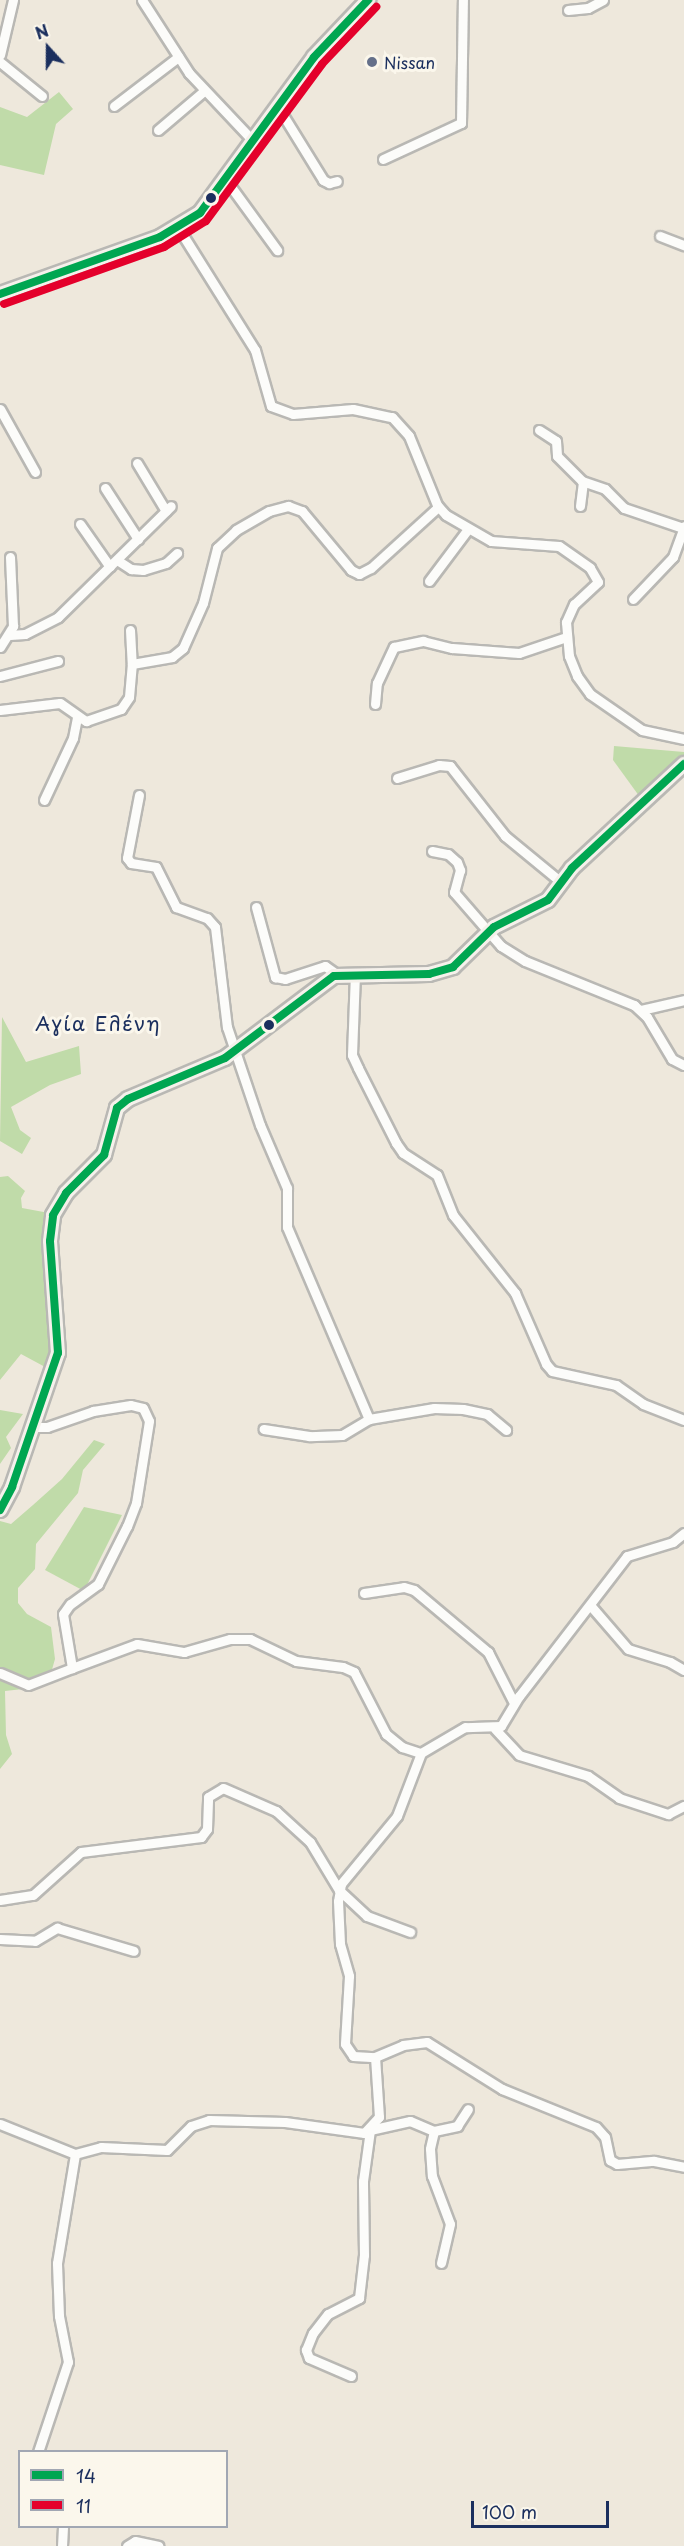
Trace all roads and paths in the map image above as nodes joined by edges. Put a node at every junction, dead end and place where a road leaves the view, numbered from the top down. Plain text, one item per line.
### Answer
1 (13, 0) edge
2 (142, 0) edge
3 (368, 0) edge
4 (463, 0) edge
5 (603, 0) edge
6 (568, 10) dead end
7 (0, 55) edge
8 (178, 57) junction
9 (0, 62) edge
10 (204, 92) junction
11 (42, 96) dead end
12 (114, 106) dead end
13 (278, 107) junction
14 (158, 130) dead end
15 (254, 141) junction
16 (383, 159) dead end
17 (226, 180) junction
18 (337, 181) dead end
19 (179, 229) junction
20 (660, 236) dead end
21 (684, 245) edge
22 (276, 250) dead end
23 (0, 294) edge
24 (0, 409) edge
25 (539, 430) dead end
26 (137, 463) dead end
27 (34, 472) dead end
28 (584, 482) junction
29 (105, 488) dead end
30 (580, 506) dead end
31 (438, 507) junction
32 (80, 524) dead end
33 (683, 527) edge
34 (468, 529) junction
35 (138, 539) junction
36 (177, 553) dead end
37 (10, 557) dead end
38 (117, 560) junction
39 (110, 567) junction
40 (429, 581) dead end
41 (633, 599) dead end
42 (130, 630) dead end
43 (10, 635) junction
44 (566, 637) junction
45 (0, 647) edge
46 (58, 661) dead end
47 (132, 664) junction
48 (0, 676) edge
49 (375, 704) dead end
50 (0, 710) edge
51 (77, 718) junction
52 (684, 739) edge
53 (684, 764) edge
54 (398, 778) dead end
55 (139, 795) dead end
56 (44, 800) dead end
57 (432, 851) dead end
58 (561, 882) junction
59 (256, 907) dead end
60 (488, 931) junction
61 (355, 973) junction
62 (338, 975) junction
63 (684, 1000) edge
64 (640, 1010) junction
65 (235, 1051) junction
66 (684, 1065) edge
67 (369, 1419) junction
68 (684, 1420) edge
69 (32, 1427) junction
70 (264, 1429) dead end
71 (506, 1430) dead end
72 (0, 1510) edge
73 (684, 1533) edge
74 (364, 1593) dead end
75 (590, 1605) junction
76 (72, 1668) junction
77 (684, 1670) edge
78 (0, 1672) edge
79 (514, 1703) junction
80 (495, 1729) junction
81 (421, 1753) junction
82 (684, 1806) edge
83 (339, 1890) junction
84 (0, 1900) edge
85 (410, 1932) dead end
86 (0, 1939) edge
87 (134, 1951) dead end
88 (375, 2057) junction
89 (468, 2109) dead end
90 (0, 2124) edge
91 (370, 2130) junction
92 (434, 2131) junction
93 (75, 2154) junction
94 (684, 2167) edge
95 (441, 2263) dead end
96 (351, 2376) dead end
97 (38, 2450) edge
98 (63, 2528) edge
99 (62, 2546) edge
100 (127, 2546) edge
101 (158, 2546) edge

1 - 7 street
2 - 8 street
3 - 13 street
4 - 16 street
5 - 6 street
8 - 10 street
8 - 12 street
9 - 11 street
10 - 14 street
10 - 15 street
13 - 15 street
13 - 18 street
15 - 17 street
17 - 19 street
17 - 22 street
19 - 23 street
19 - 31 street
20 - 21 street
24 - 27 street
25 - 28 street
26 - 35 street
28 - 30 street
28 - 33 street
29 - 35 street
31 - 34 street
31 - 47 street
32 - 39 street
33 - 41 street
34 - 40 street
34 - 44 street
35 - 38 street
36 - 38 street
37 - 43 street
38 - 39 street
39 - 43 street
42 - 47 street
43 - 45 street
44 - 49 street
44 - 52 street
46 - 48 street
47 - 51 street
50 - 51 street
51 - 56 street
53 - 58 street
54 - 58 street
55 - 65 street
57 - 60 street
58 - 60 street
59 - 62 street
60 - 61 street
60 - 64 street
61 - 62 street
61 - 68 street
62 - 65 street
63 - 64 street
64 - 66 street
65 - 67 street
65 - 69 street
67 - 70 street
67 - 71 street
69 - 72 street
69 - 76 street
73 - 75 street
74 - 79 street
75 - 77 street
75 - 79 street
76 - 78 street
76 - 81 street
79 - 80 street
80 - 81 street
80 - 82 street
81 - 83 street
83 - 84 street
83 - 85 street
83 - 88 street
86 - 87 street
88 - 91 street
88 - 94 street
89 - 92 street
90 - 93 street
91 - 92 street
91 - 93 street
91 - 96 street
92 - 95 street
93 - 97 street
98 - 99 street
100 - 101 street

